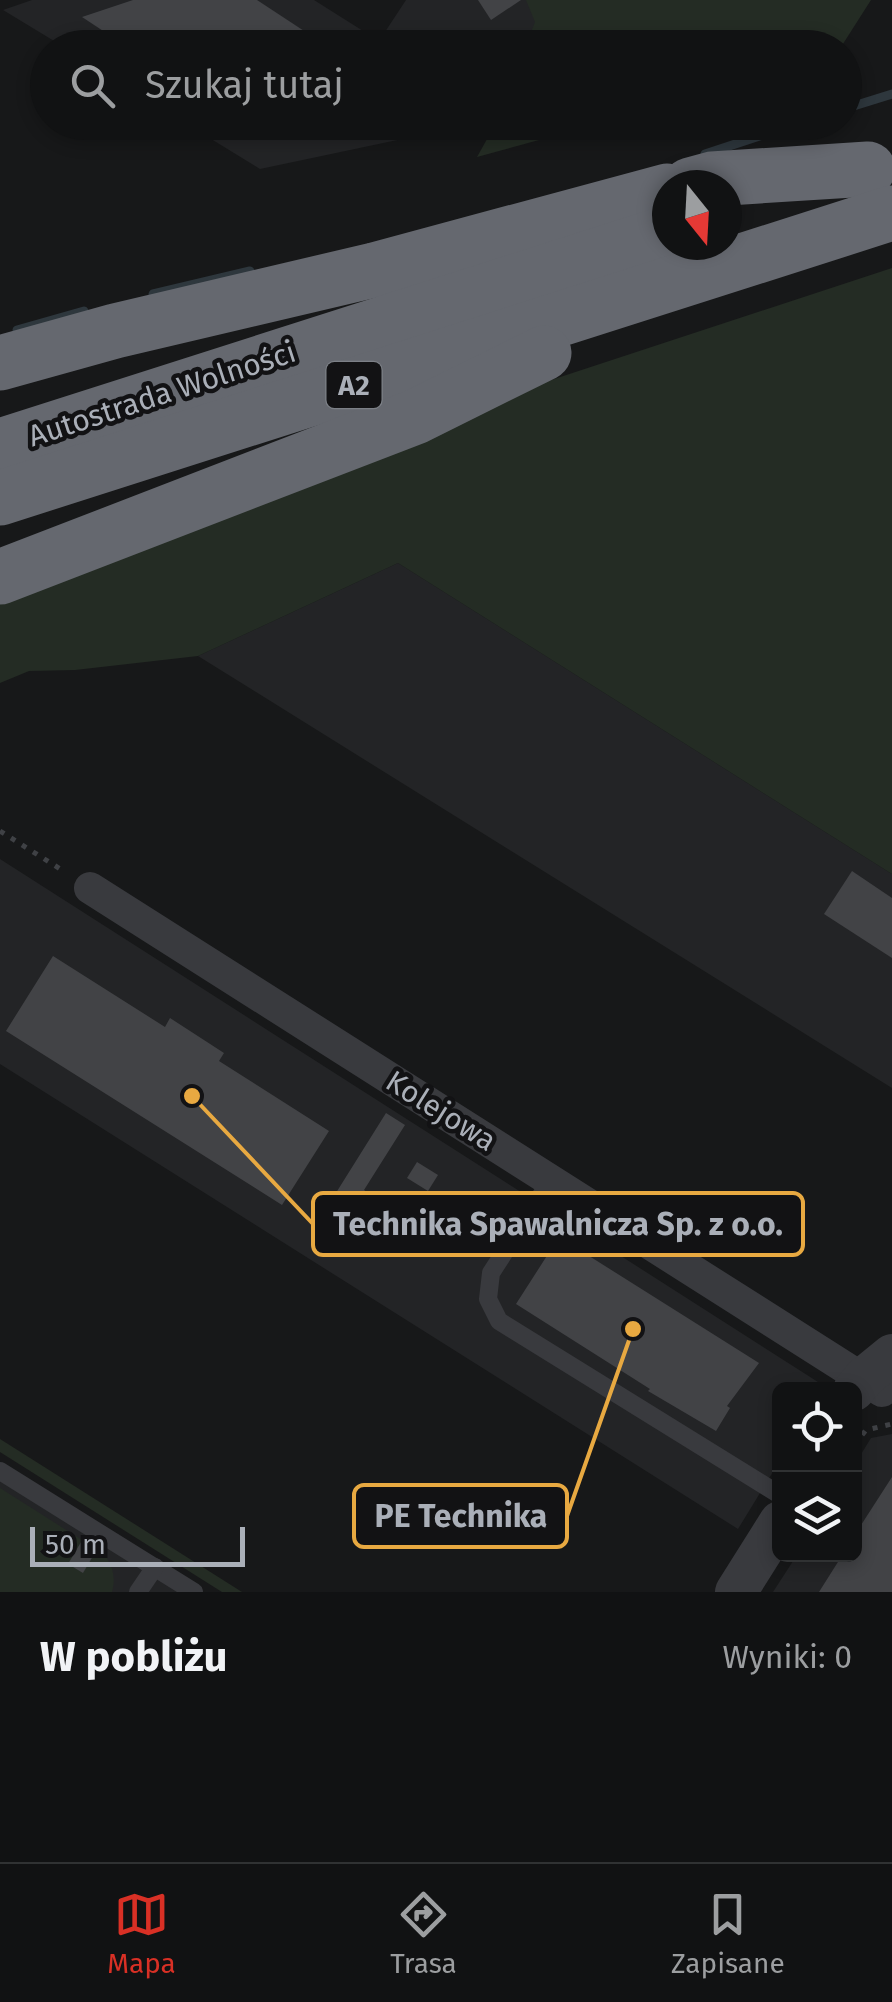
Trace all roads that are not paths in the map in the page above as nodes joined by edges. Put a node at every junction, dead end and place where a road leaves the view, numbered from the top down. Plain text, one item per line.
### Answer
1 (742, 179) edge
2 (884, 181) edge
3 (652, 195) edge
4 (742, 211) edge
5 (652, 238) edge
6 (708, 272) junction
7 (0, 363) edge
8 (0, 446) edge
9 (0, 498) edge
10 (0, 578) edge
11 (90, 888) road end
12 (550, 1180) junction
13 (876, 1390) edge
14 (0, 1471) edge
15 (772, 1490) edge
16 (772, 1535) edge
17 (155, 1567) junction
18 (138, 1592) edge
19 (194, 1592) edge
20 (736, 1592) edge

1 - 2 highway
2 - 4 highway
2 - 6 highway, Autostrada Wolności / A2
3 - 7 highway
5 - 8 highway, Autostrada Wolności / A2
6 - 9 highway, Autostrada Wolności / A2
6 - 10 highway
11 - 12 street, Kolejowa
12 - 13 street, Kolejowa
12 - 15 lane
14 - 17 lane
16 - 20 street
17 - 18 lane
17 - 19 lane

